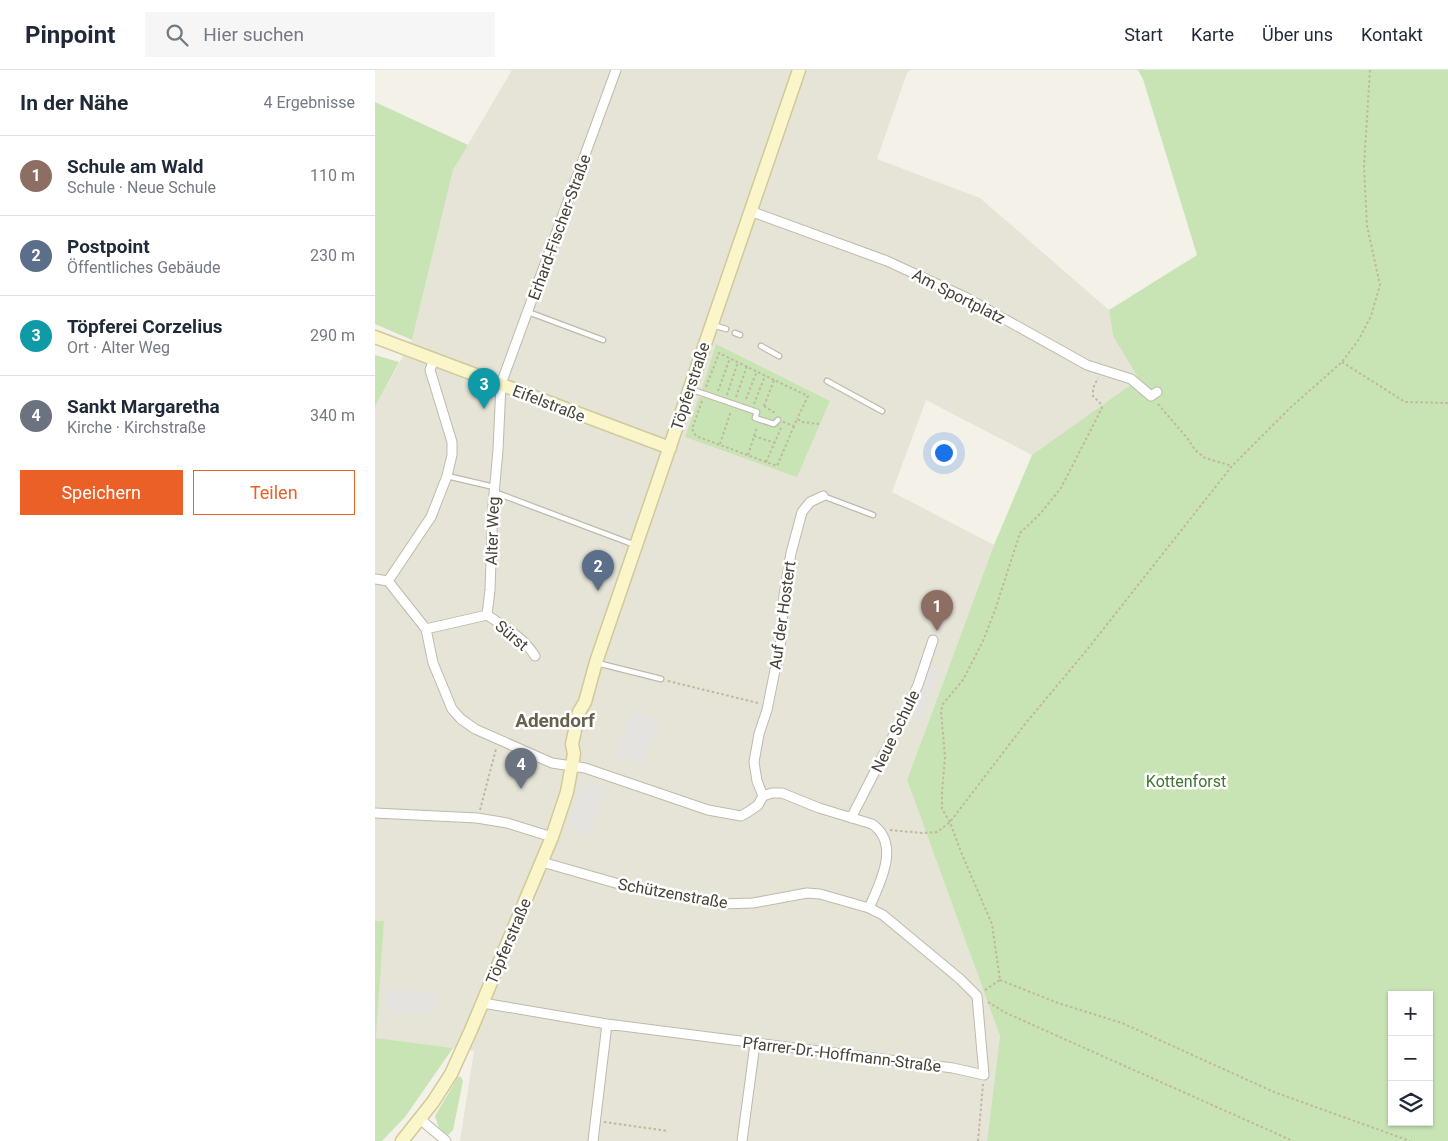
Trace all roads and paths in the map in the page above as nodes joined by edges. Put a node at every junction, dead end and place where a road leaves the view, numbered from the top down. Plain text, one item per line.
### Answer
1 (617, 70) edge
2 (799, 70) edge
3 (1370, 70) edge
4 (750, 211) junction
5 (528, 312) junction
6 (711, 324) junction
7 (726, 329) dead end
8 (375, 338) edge
9 (603, 340) dead end
10 (761, 346) dead end
11 (779, 356) dead end
12 (730, 358) junction
13 (434, 359) junction
14 (738, 362) junction
15 (1342, 362) junction
16 (1102, 370) junction
17 (757, 371) junction
18 (765, 376) junction
19 (774, 380) junction
20 (827, 381) dead end
21 (501, 384) junction
22 (689, 388) junction
23 (705, 390) dead end
24 (1154, 394) joint
25 (716, 398) junction
26 (702, 400) dead end
27 (725, 401) junction
28 (745, 402) dead end
29 (1448, 403) edge
30 (764, 406) junction
31 (758, 410) junction
32 (882, 411) dead end
33 (797, 419) junction
34 (760, 420) junction
35 (778, 420) junction
36 (784, 422) junction
37 (819, 424) dead end
38 (794, 426) junction
39 (755, 436) junction
40 (775, 443) junction
41 (670, 448) junction
42 (748, 455) junction
43 (766, 462) junction
44 (1232, 466) junction
45 (447, 476) junction
46 (494, 489) junction
47 (823, 496) joint
48 (873, 515) dead end
49 (637, 545) junction
50 (375, 579) edge
51 (388, 580) junction
52 (487, 615) junction
53 (425, 629) junction
54 (933, 640) dead end
55 (535, 656) dead end
56 (596, 662) junction
57 (661, 679) joint
58 (768, 705) junction
59 (494, 753) dead end
60 (572, 760) junction
61 (763, 796) junction
62 (375, 813) edge
63 (477, 818) junction
64 (851, 818) junction
65 (950, 822) junction
66 (880, 830) junction
67 (552, 837) junction
68 (542, 862) junction
69 (869, 908) junction
70 (1000, 980) junction
71 (977, 996) junction
72 (483, 1003) junction
73 (607, 1024) junction
74 (755, 1044) junction
75 (984, 1075) junction
76 (420, 1119) junction
77 (595, 1121) junction
78 (668, 1131) dead end
79 (402, 1141) edge
80 (446, 1141) edge
81 (593, 1141) edge
82 (742, 1141) edge
83 (978, 1141) edge
84 (1293, 1141) edge
85 (1410, 1141) edge

1 - 5 street, Erhard-Fischer-Straße
2 - 4 main road, Töpferstraße
3 - 15 path
4 - 6 main road, Töpferstraße
4 - 16 street, Am Sportplatz
5 - 9 lane
5 - 21 street, Erhard-Fischer-Straße
6 - 7 lane
6 - 22 main road, Töpferstraße
8 - 13 main road, Eifelstraße
10 - 11 lane
12 - 14 path
12 - 23 path
12 - 25 path
13 - 21 main road, Eifelstraße
13 - 45 street
14 - 17 path
14 - 27 path
15 - 29 path
15 - 44 path
16 - 24 street, Am Sportplatz
16 - 65 path
17 - 18 path
17 - 28 path
18 - 19 path
18 - 31 path
19 - 30 path
19 - 33 path
20 - 32 lane
21 - 41 main road, Eifelstraße
21 - 46 street, Alter Weg
22 - 25 lane
22 - 41 main road, Töpferstraße
24 - 44 path
25 - 27 lane
26 - 42 path
27 - 31 lane
30 - 31 path
30 - 35 path
31 - 34 lane
33 - 37 path
33 - 38 path
34 - 35 lane
34 - 39 path
35 - 36 path
36 - 38 path
36 - 40 path
38 - 43 path
39 - 40 path
39 - 42 path
40 - 43 path
41 - 49 main road, Töpferstraße
42 - 43 path
44 - 65 path
45 - 46 lane
45 - 51 street
46 - 49 lane
46 - 52 street, Alter Weg
47 - 48 lane, Auf der Hostert
47 - 58 street, Auf der Hostert
49 - 56 main road, Töpferstraße
50 - 51 street
51 - 53 street
52 - 53 street
52 - 55 street, Sürst
53 - 60 street
54 - 64 street, Neue Schule
56 - 57 lane
56 - 60 main road, Töpferstraße
57 - 58 path
58 - 61 street, Auf der Hostert
59 - 63 path
60 - 61 street
60 - 67 main road, Töpferstraße
61 - 64 street
62 - 63 street
63 - 67 street
64 - 66 street
65 - 66 path
65 - 70 path
66 - 69 street
67 - 68 main road, Töpferstraße
68 - 69 street, Schützenstraße
68 - 72 main road, Töpferstraße
69 - 71 street
70 - 71 path
70 - 85 path
71 - 75 street
71 - 84 path
72 - 73 street, Pfarrer-Dr.-Hoffmann-Straße
72 - 76 main road, Töpferstraße
73 - 74 street, Pfarrer-Dr.-Hoffmann-Straße
73 - 77 street
74 - 75 street, Pfarrer-Dr.-Hoffmann-Straße
74 - 82 street
75 - 83 path
76 - 79 main road, Töpferstraße
76 - 80 street
77 - 78 path
77 - 81 street

